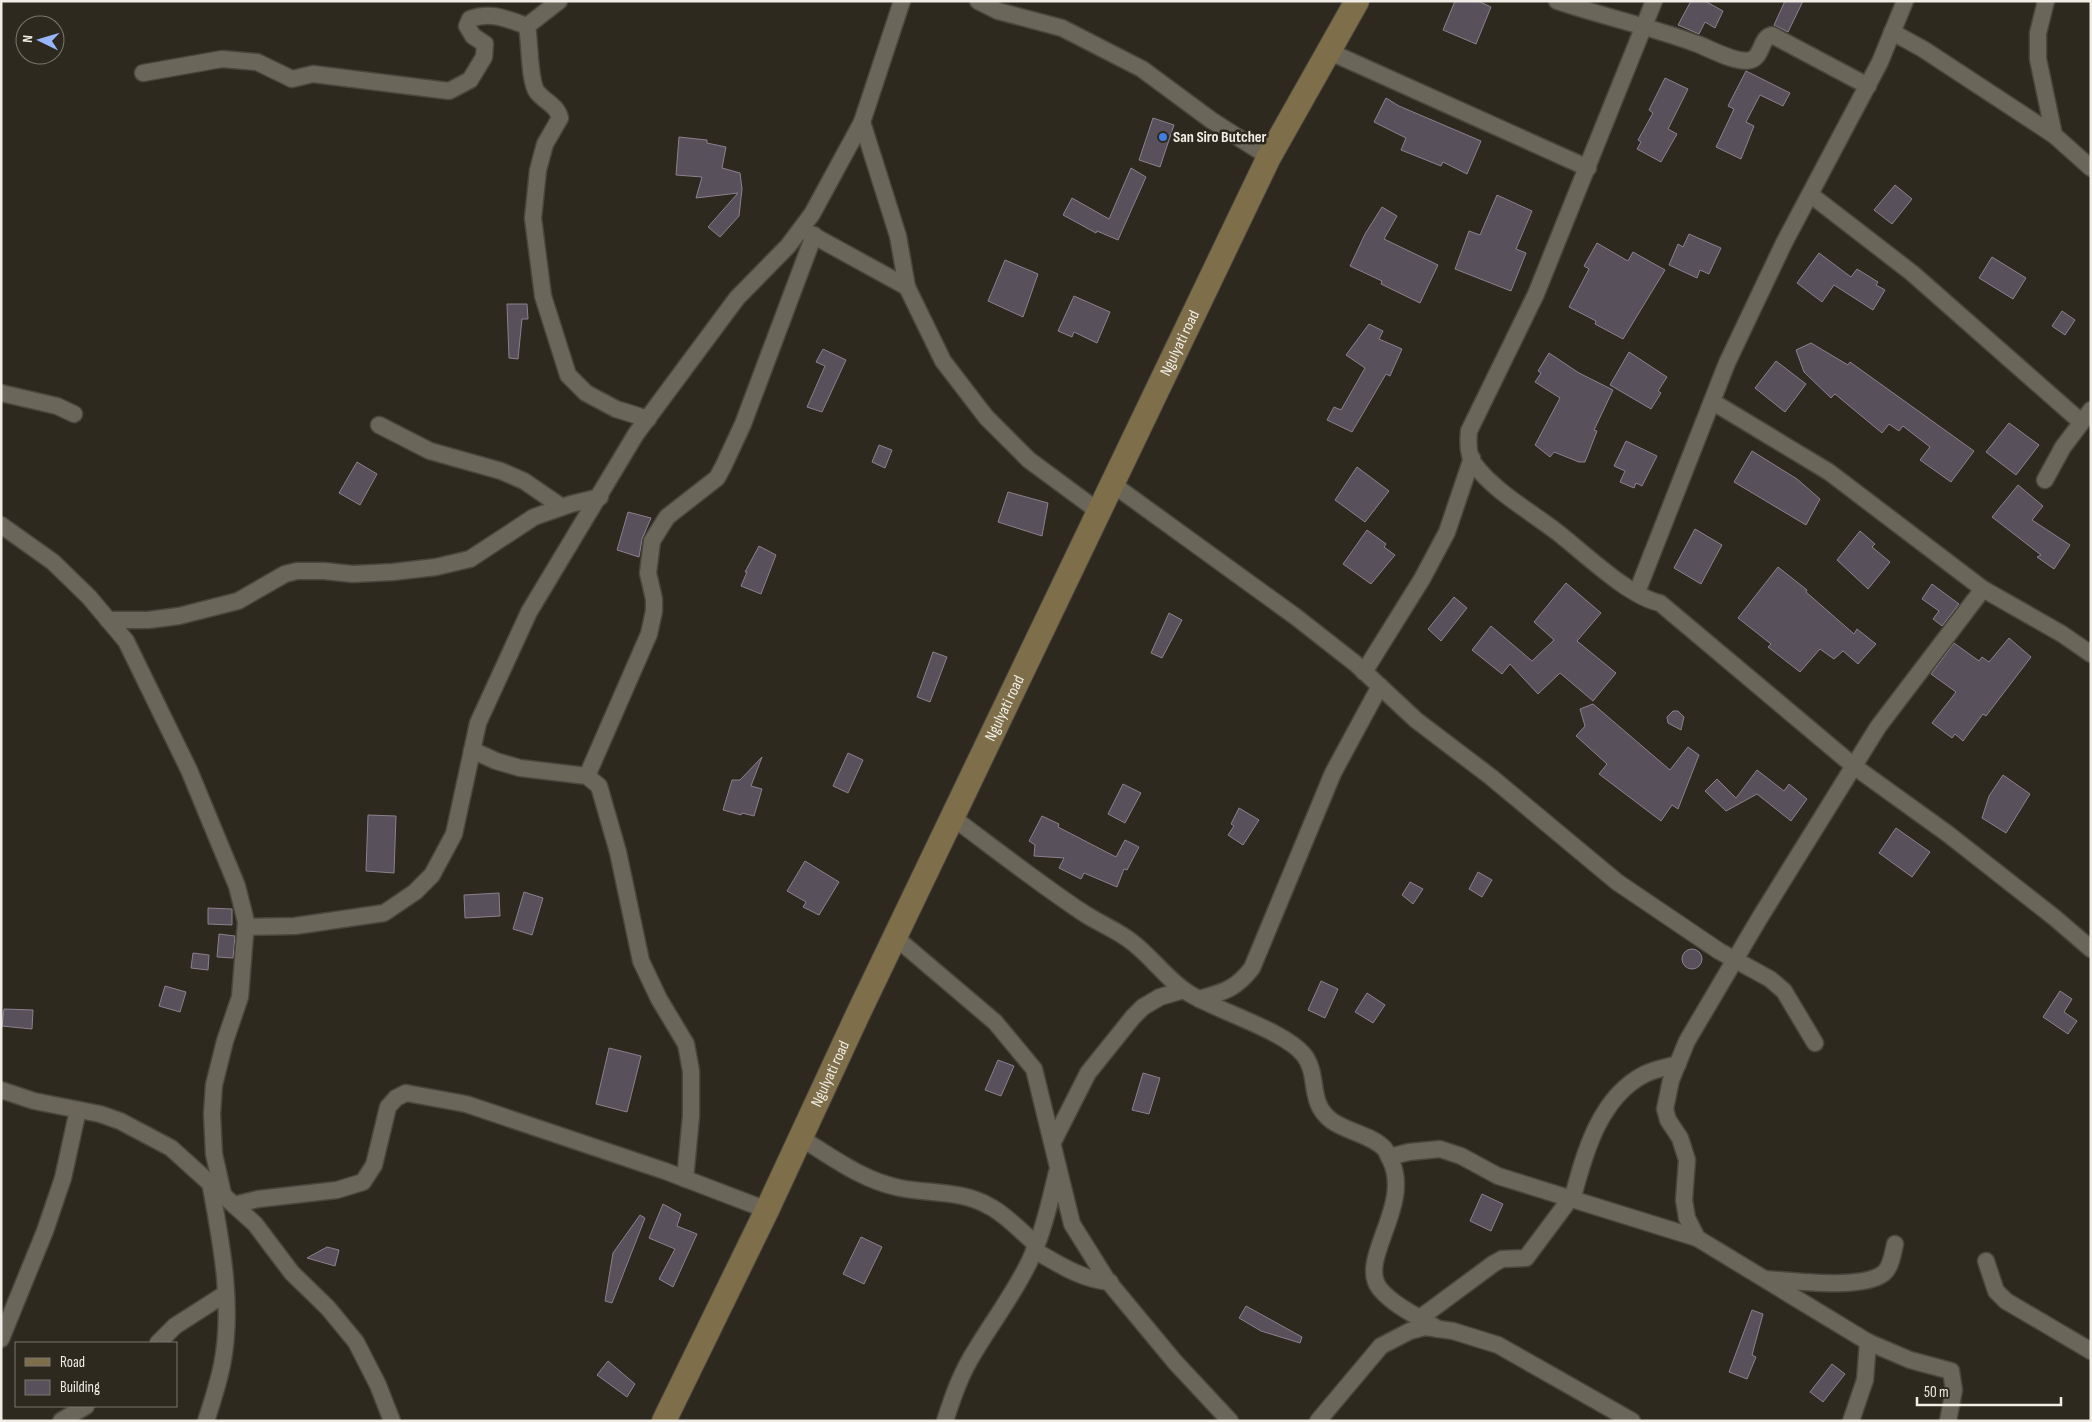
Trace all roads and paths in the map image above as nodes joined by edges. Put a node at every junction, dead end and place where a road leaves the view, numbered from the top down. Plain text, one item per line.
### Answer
1 (559, 1) edge
2 (902, 1) edge
3 (978, 1) edge
4 (1357, 1) edge
5 (1557, 1) edge
6 (1654, 1) edge
7 (1905, 1) edge
8 (2046, 1) edge
9 (1643, 25) junction
10 (527, 26) junction
11 (1892, 32) junction
12 (1328, 51) junction
13 (143, 73) dead end
14 (1868, 86) junction
15 (862, 122) junction
16 (2054, 135) junction
17 (1269, 156) junction
18 (1588, 168) junction
19 (2091, 168) edge
20 (1811, 195) junction
21 (807, 232) junction
22 (907, 287) junction
23 (1, 393) edge
24 (1713, 402) junction
25 (74, 414) dead end
26 (2086, 416) edge
27 (648, 418) junction
28 (379, 425) dead end
29 (1472, 458) junction
30 (2045, 480) dead end
31 (1111, 483) junction
32 (600, 497) junction
33 (562, 507) junction
34 (1098, 511) junction
35 (1, 525) edge
36 (1983, 589) junction
37 (1638, 592) junction
38 (108, 620) junction
39 (2091, 654) edge
40 (1364, 672) junction
41 (1380, 686) junction
42 (472, 750) junction
43 (1855, 767) junction
44 (586, 776) junction
45 (952, 818) junction
46 (246, 927) junction
47 (895, 937) junction
48 (2091, 949) edge
49 (1736, 959) junction
50 (1184, 990) junction
51 (1199, 999) junction
52 (1815, 1043) dead end
53 (1678, 1064) junction
54 (1, 1090) edge
55 (78, 1110) junction
56 (801, 1138) junction
57 (1053, 1142) junction
58 (1389, 1158) junction
59 (1058, 1165) junction
60 (685, 1179) junction
61 (210, 1182) junction
62 (229, 1199) junction
63 (1571, 1200) junction
64 (767, 1210) junction
65 (1697, 1238) junction
66 (1895, 1244) dead end
67 (1035, 1247) junction
68 (1986, 1260) dead end
69 (1764, 1279) junction
70 (1110, 1282) junction
71 (225, 1294) junction
72 (1420, 1318) junction
73 (1438, 1329) junction
74 (1, 1339) edge
75 (159, 1342) edge
76 (1868, 1342) junction
77 (2091, 1350) edge
78 (84, 1407) edge
79 (61, 1421) edge
80 (206, 1421) edge
81 (392, 1421) edge
82 (664, 1421) edge
83 (945, 1421) edge
84 (1230, 1421) edge
85 (1318, 1421) edge
86 (1632, 1421) edge
87 (1851, 1421) edge
88 (1948, 1421) edge

1 - 10 street
2 - 15 street
3 - 17 street
4 - 12 main road, Ngulyati road
5 - 9 street
6 - 9 street
7 - 11 street
8 - 16 street
9 - 14 street
9 - 18 street
10 - 13 street
10 - 27 street
11 - 14 street
11 - 16 street
12 - 17 main road, Ngulyati road
12 - 18 street
14 - 20 street
15 - 21 street
15 - 22 street
16 - 19 street
17 - 31 main road, Ngulyati road
18 - 29 street
20 - 24 street
20 - 26 street
21 - 22 street
21 - 27 street
21 - 44 street
22 - 34 street
23 - 25 street
24 - 36 street
24 - 37 street
26 - 30 street
27 - 32 street
28 - 33 street
29 - 37 street
29 - 40 street
31 - 34 main road, Ngulyati road
31 - 40 street
32 - 33 street
32 - 42 street
33 - 38 street
34 - 45 main road, Ngulyati road
35 - 38 street
36 - 39 street
36 - 43 street
37 - 43 street
38 - 46 street
40 - 41 street
41 - 49 street
41 - 51 street
42 - 44 street
42 - 46 street
43 - 48 street
43 - 49 street
44 - 60 street
45 - 47 main road, Ngulyati road
45 - 50 street
46 - 62 street
47 - 56 main road, Ngulyati road
47 - 57 street
49 - 52 street
49 - 53 street
50 - 51 street
50 - 57 street
51 - 58 street
53 - 63 street
53 - 65 street
54 - 55 street
55 - 61 street
55 - 74 street
56 - 64 main road, Ngulyati road
56 - 67 street
57 - 59 street
58 - 63 street
58 - 72 street
59 - 67 street
59 - 70 street
60 - 62 street
60 - 64 street
61 - 62 street
61 - 71 street
62 - 81 street
63 - 65 street
63 - 72 street
64 - 82 main road, Ngulyati road
65 - 69 street
66 - 69 street
67 - 70 street
67 - 83 street
68 - 77 street
69 - 76 street
70 - 84 street
71 - 75 street
71 - 80 street
72 - 73 street
73 - 85 street
73 - 86 street
76 - 87 street
76 - 88 street
78 - 79 street

